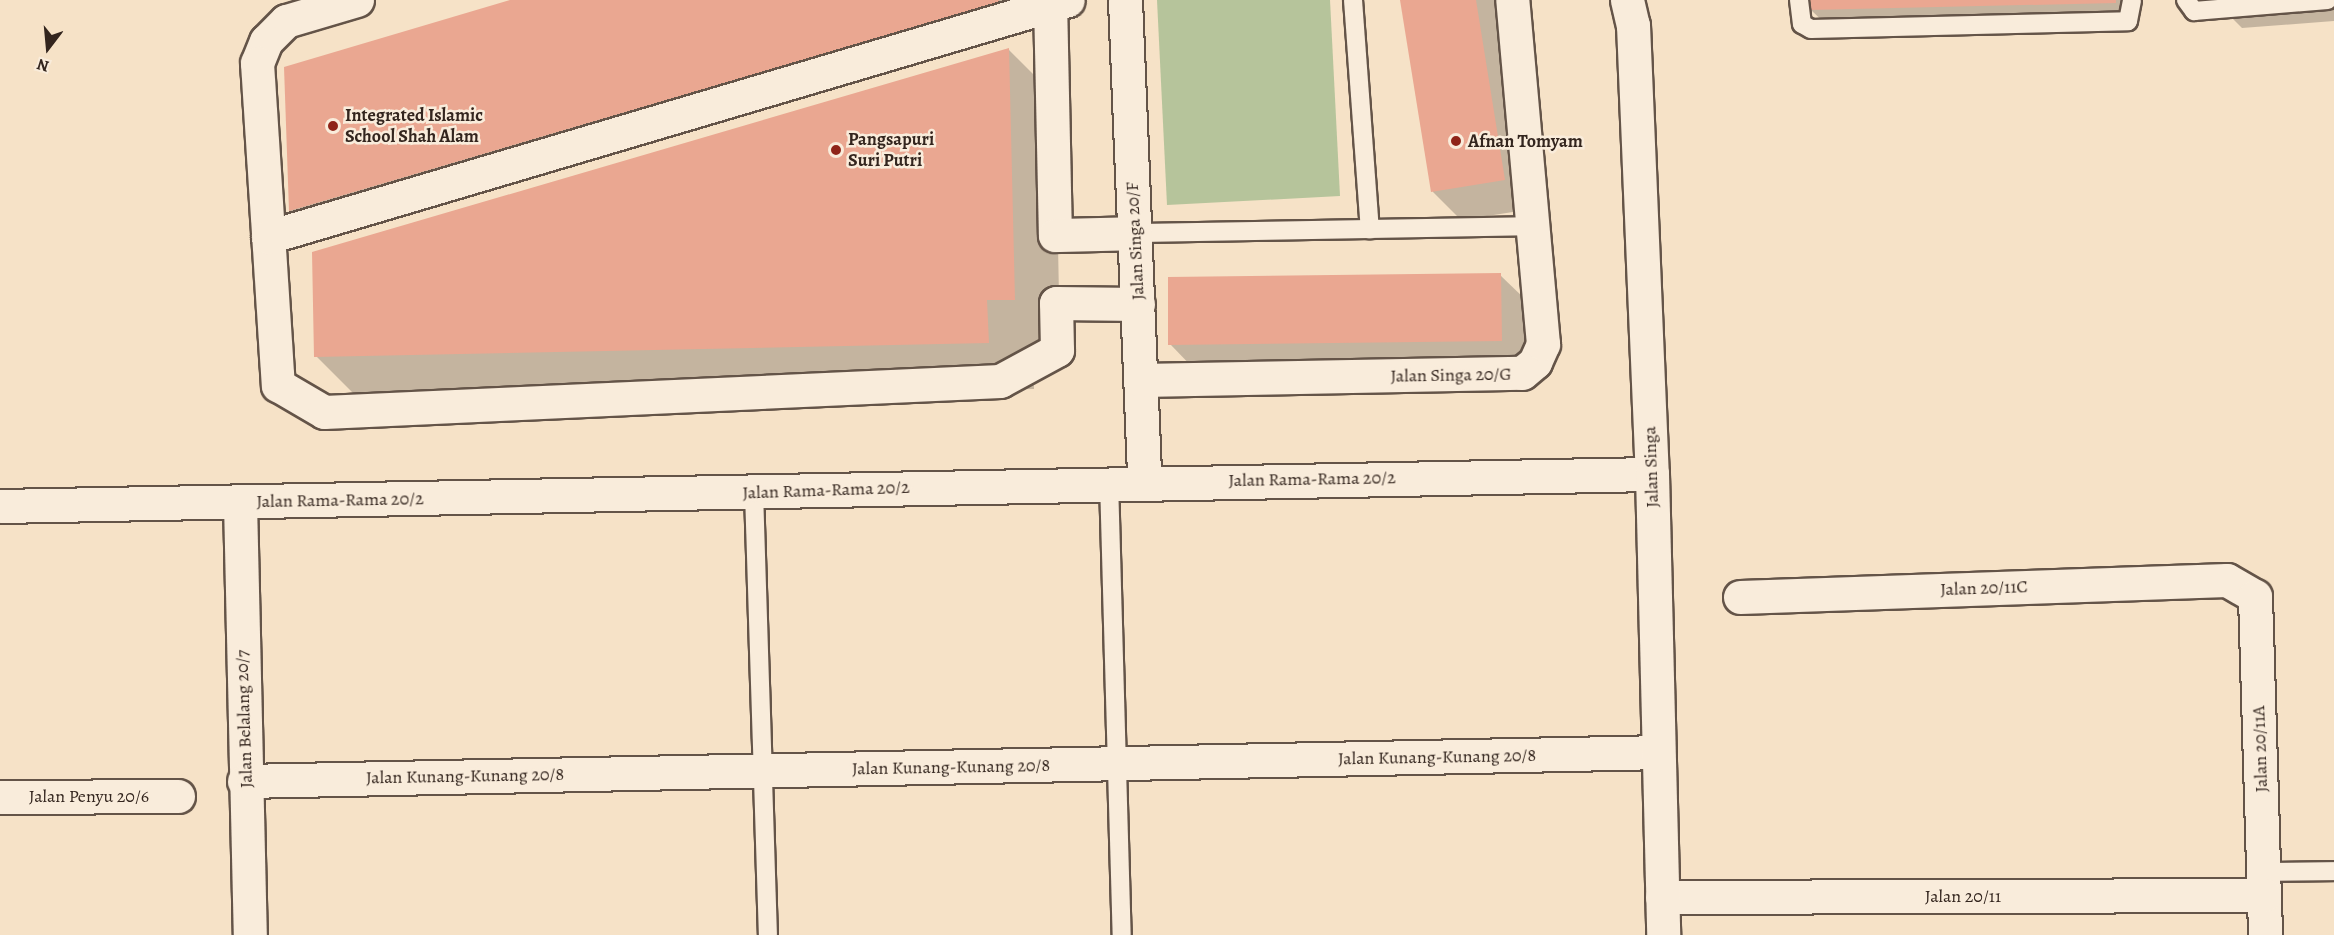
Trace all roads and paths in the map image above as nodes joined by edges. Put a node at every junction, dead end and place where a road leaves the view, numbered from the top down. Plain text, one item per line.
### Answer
1 (357, 0) edge
2 (1125, 0) edge
3 (1353, 0) edge
4 (1512, 0) edge
5 (1627, 0) edge
6 (1800, 0) edge
7 (2132, 0) edge
8 (2186, 0) edge
9 (2328, 0) edge
10 (1056, 2) edge
11 (282, 10) edge
12 (1532, 226) junction
13 (1370, 229) junction
14 (1135, 233) junction
15 (268, 237) junction
16 (1138, 304) junction
17 (1142, 380) junction
18 (1652, 474) junction
19 (1109, 482) junction
20 (1144, 482) junction
21 (754, 492) junction
22 (240, 502) junction
23 (0, 506) edge
24 (2227, 580) joint
25 (1740, 597) dead end
26 (1658, 752) junction
27 (1117, 764) junction
28 (763, 770) junction
29 (244, 781) junction
30 (178, 796) dead end
31 (0, 797) edge
32 (2334, 871) edge
33 (2264, 883) junction
34 (1662, 897) junction
35 (250, 935) edge
36 (768, 935) edge
37 (1122, 935) edge
38 (1663, 935) edge
39 (2265, 935) edge

1 - 11 street
2 - 14 street, Jalan Singa 20/F
3 - 13 lane
4 - 12 street, Jalan Singa 20/G
5 - 18 street, Jalan Singa
6 - 7 lane
8 - 9 lane
10 - 14 street
10 - 15 street
11 - 15 street
12 - 13 lane
12 - 17 street, Jalan Singa 20/G
13 - 14 lane
14 - 16 street, Jalan Singa 20/F
15 - 16 street
16 - 17 street, Jalan Singa 20/F
17 - 20 street, Jalan Singa 20/F
18 - 20 street, Jalan Rama-Rama 20/2
18 - 26 street, Jalan Singa
19 - 20 street, Jalan Rama-Rama 20/2
19 - 21 street, Jalan Rama-Rama 20/2
19 - 27 lane
21 - 22 street, Jalan Rama-Rama 20/2
21 - 28 lane
22 - 23 street, Jalan Rama-Rama 20/2
22 - 29 street, Jalan Belalang 20/7
24 - 25 street, Jalan 20/11C
24 - 33 street, Jalan 20/11A
26 - 27 street, Jalan Kunang-Kunang 20/8
26 - 34 street, Jalan Singa
27 - 28 street, Jalan Kunang-Kunang 20/8
27 - 37 lane
28 - 29 street, Jalan Kunang-Kunang 20/8
28 - 36 lane
29 - 35 street, Jalan Belalang 20/7
30 - 31 street, Jalan Penyu 20/6
32 - 33 lane
33 - 34 street, Jalan 20/11
33 - 39 street, Jalan 20/11A
34 - 38 street, Jalan Singa

